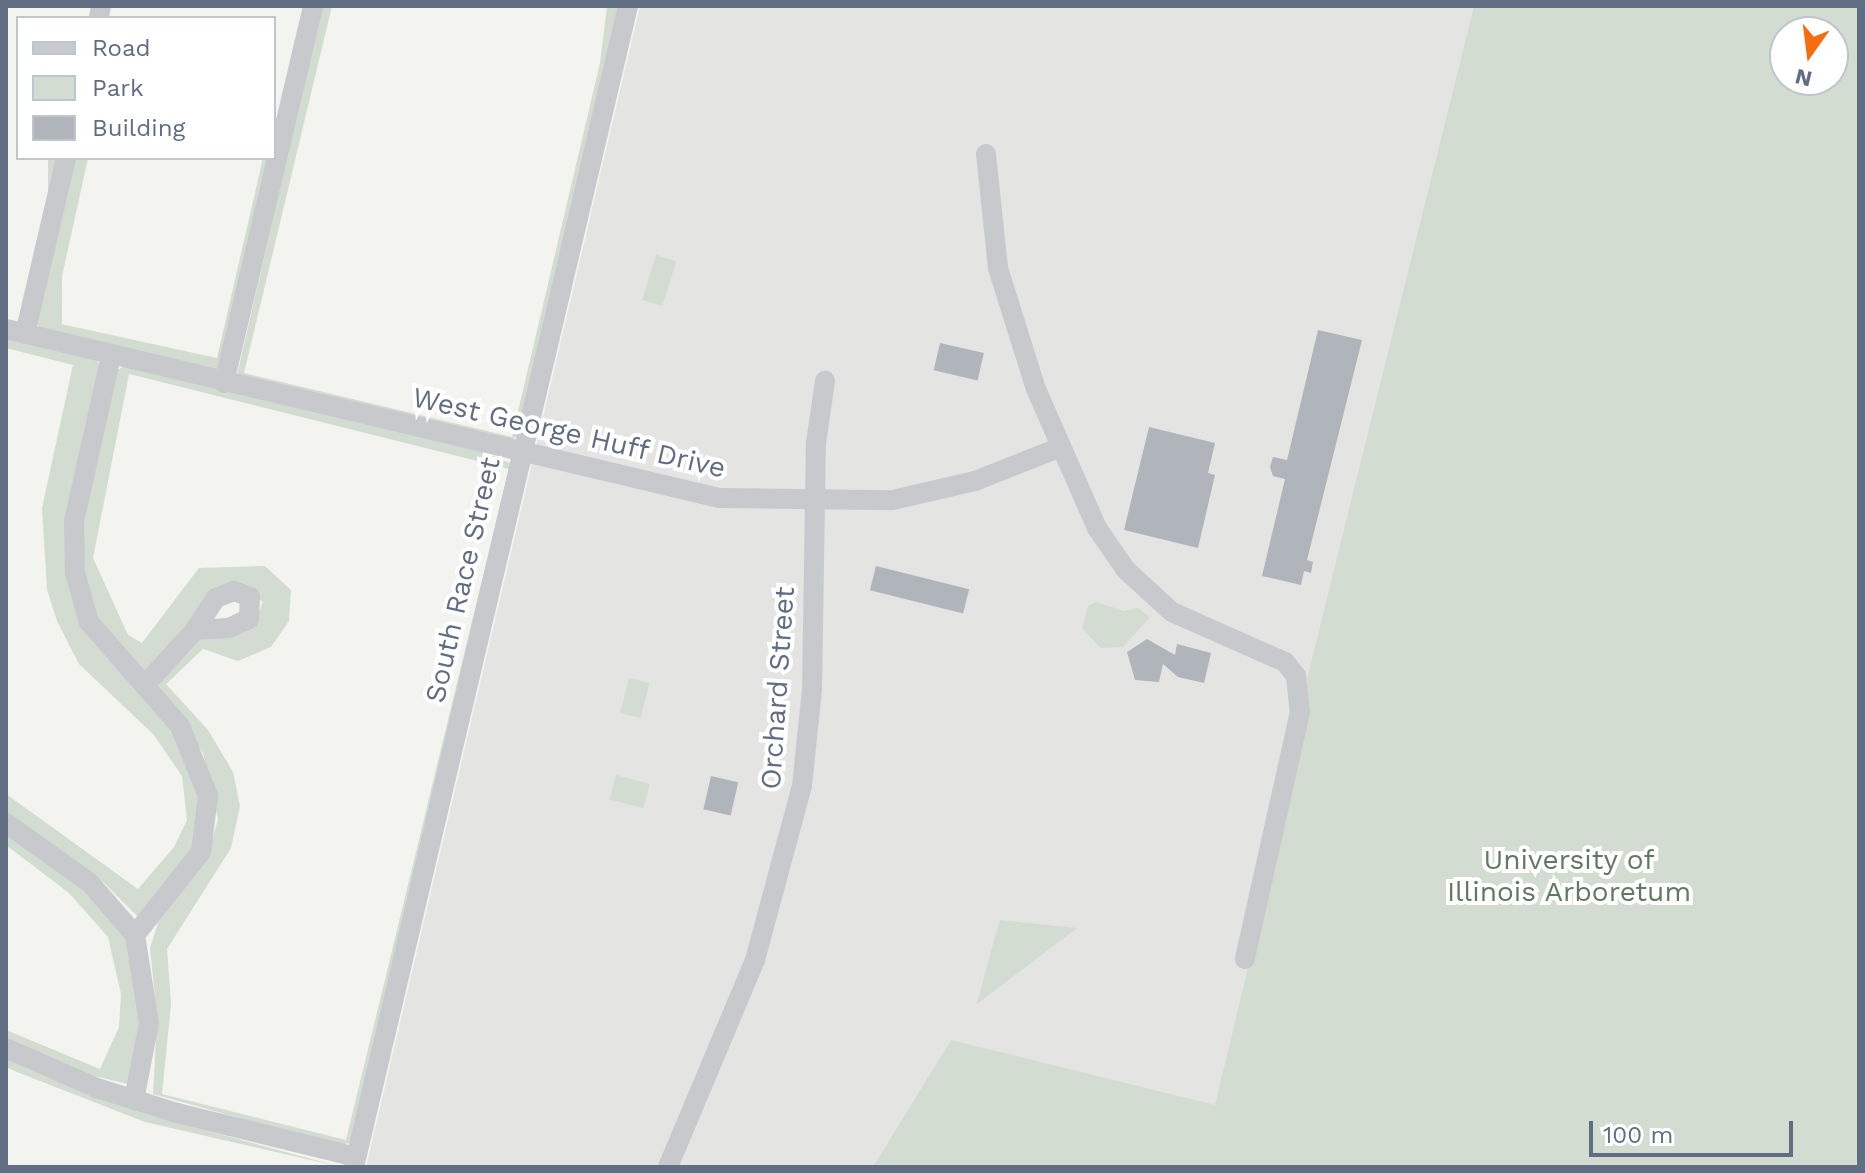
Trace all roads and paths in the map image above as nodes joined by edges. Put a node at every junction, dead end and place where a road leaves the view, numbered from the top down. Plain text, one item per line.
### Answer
1 (313, 6) edge
2 (628, 6) edge
3 (986, 154) dead end
4 (65, 160) edge
5 (15, 332) edge
6 (111, 356) junction
7 (825, 381) dead end
8 (224, 383) junction
9 (1061, 447) junction
10 (522, 453) junction
11 (814, 503) junction
12 (195, 630) dead end
13 (145, 685) junction
14 (6, 823) edge
15 (135, 935) junction
16 (1245, 959) dead end
17 (14, 1052) edge
18 (134, 1100) junction
19 (355, 1162) edge
20 (668, 1167) edge

1 - 8 street
2 - 10 street, South Race Street
3 - 9 street
4 - 5 street
5 - 6 street, West George Huff Drive
6 - 8 street, West George Huff Drive
6 - 13 street
7 - 11 street, Orchard Street
8 - 10 street, West George Huff Drive
9 - 11 street, West George Huff Drive
9 - 16 street
10 - 11 street, West George Huff Drive
10 - 19 street, South Race Street
11 - 20 street, Orchard Street
12 - 13 street
13 - 15 street
14 - 15 street
15 - 18 street
17 - 18 street
18 - 19 street

